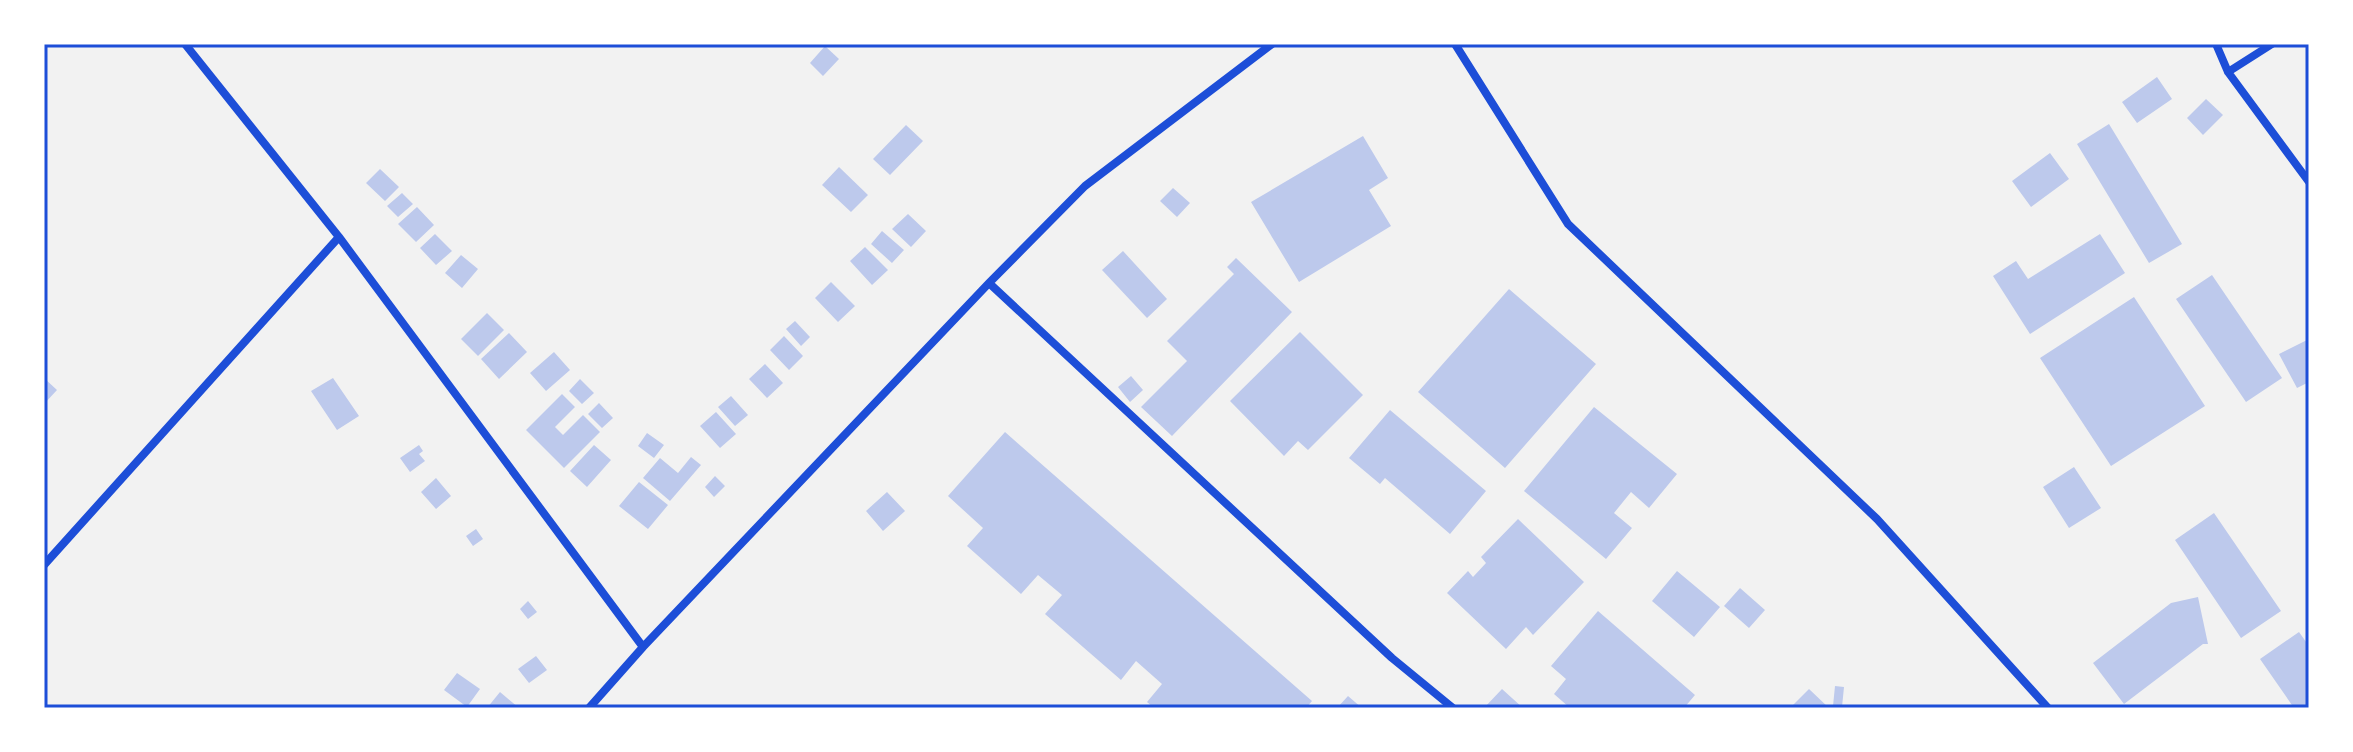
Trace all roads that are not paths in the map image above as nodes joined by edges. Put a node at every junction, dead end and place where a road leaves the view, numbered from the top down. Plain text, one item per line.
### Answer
1 (185, 44) edge
2 (1272, 44) edge
3 (1455, 44) edge
4 (2216, 44) edge
5 (2272, 44) edge
6 (2228, 72) junction
7 (2309, 182) edge
8 (339, 237) junction
9 (989, 283) junction
10 (44, 565) edge
11 (643, 647) junction
12 (589, 708) edge
13 (1453, 708) edge
14 (2048, 708) edge

1 - 8 street
2 - 9 street
3 - 14 street
4 - 6 street
5 - 6 street
6 - 7 street
8 - 10 street
8 - 11 street
9 - 11 street
9 - 13 street
11 - 12 street

